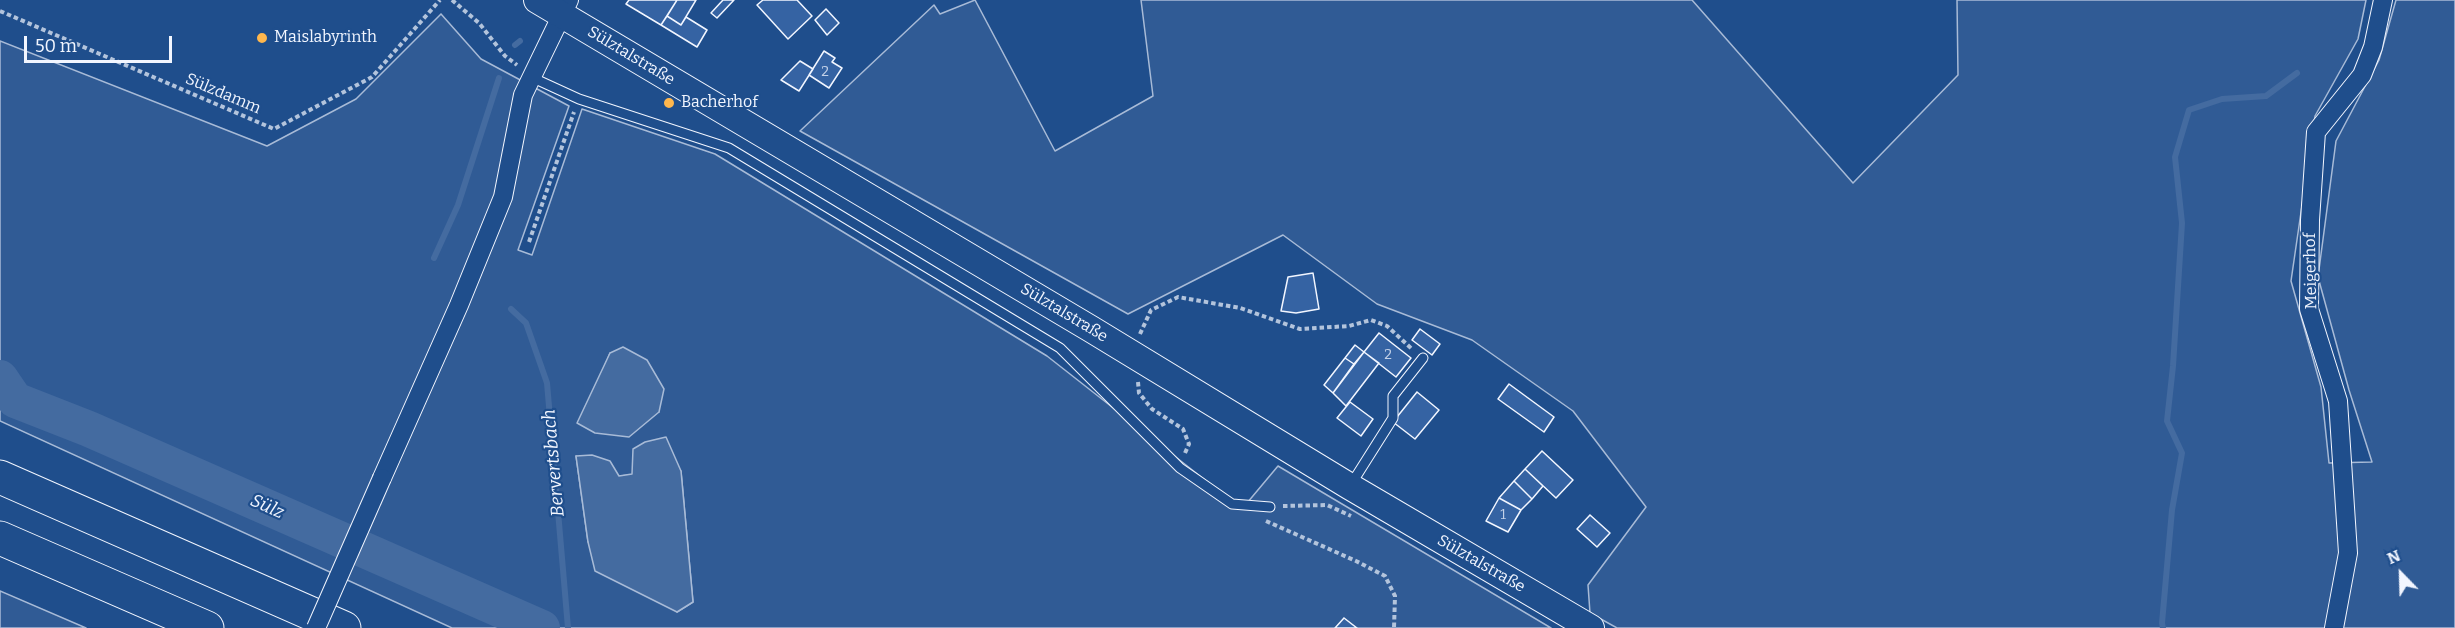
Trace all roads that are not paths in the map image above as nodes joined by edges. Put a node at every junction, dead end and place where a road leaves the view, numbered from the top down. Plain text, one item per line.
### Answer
1 (537, 0) edge
2 (2383, 0) edge
3 (564, 7) edge
4 (531, 77) junction
5 (1423, 358) road end
6 (0, 477) edge
7 (1349, 486) junction
8 (1270, 507) dead end
9 (0, 538) edge
10 (207, 628) edge
11 (316, 628) edge
12 (344, 628) edge
13 (1591, 628) edge
14 (2334, 628) edge

1 - 3 main road, Sülztalstraße
2 - 14 street, Meigerhof
3 - 4 street
3 - 7 main road, Sülztalstraße
4 - 8 lane
4 - 11 street, bridge
5 - 7 lane
6 - 12 highway
7 - 13 main road, Sülztalstraße
9 - 10 highway

